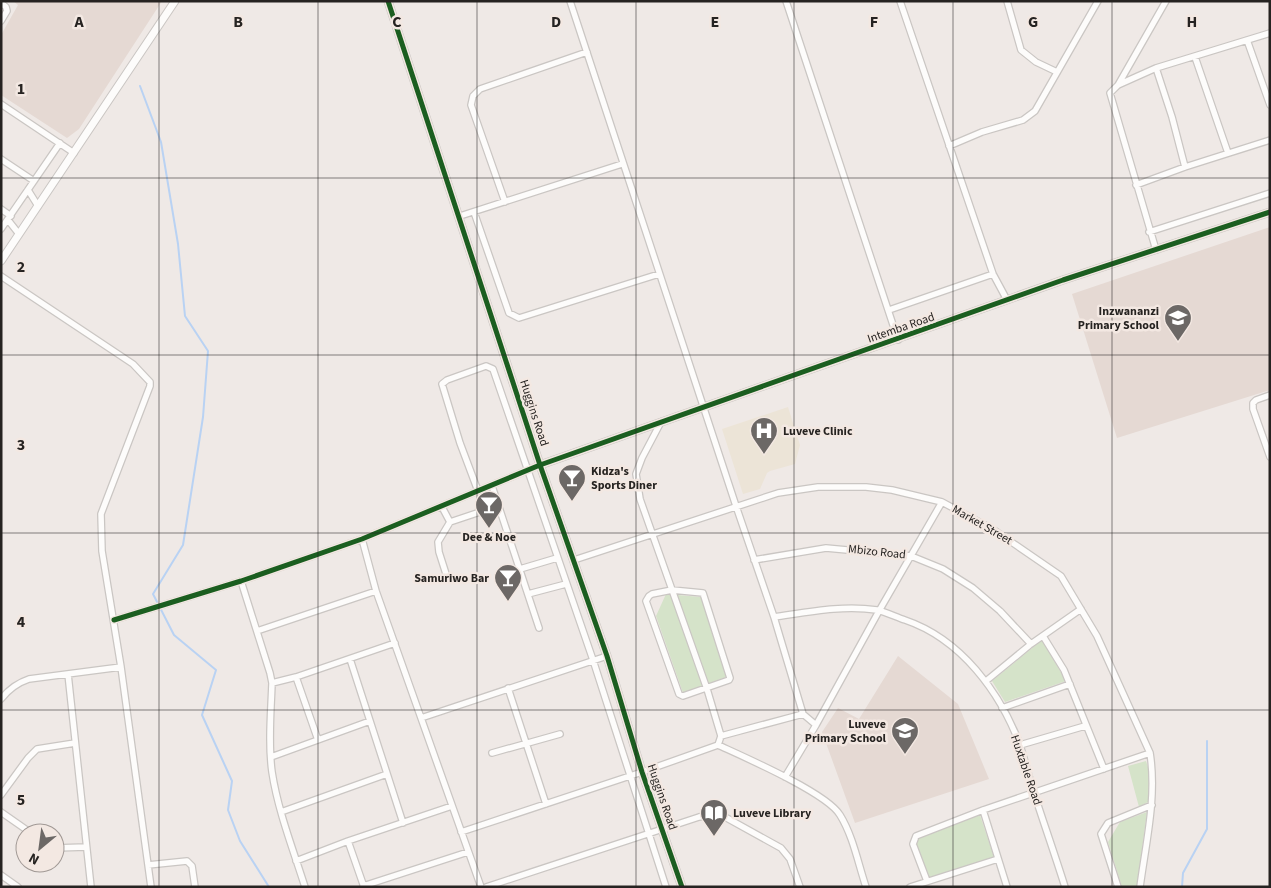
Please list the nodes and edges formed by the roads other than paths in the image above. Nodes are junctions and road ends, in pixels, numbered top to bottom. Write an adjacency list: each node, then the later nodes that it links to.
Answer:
1 (175, 1): 23 (street)
2 (388, 1): 37 (street, Huggins Road)
3 (570, 1): 13 (street)
4 (786, 1): 48 (street)
5 (900, 1): 22 (street)
6 (1007, 1): 16 (street)
7 (1098, 1): 16 (street)
8 (1166, 1): 17 (street)
9 (1, 3): 10 (street)
10 (1, 21)
11 (1270, 33): 12 (street)
12 (1248, 40): 14 (street); 19 (street)
13 (586, 52): 26 (street); 32 (street)
14 (1195, 57): 15 (street); 24 (street)
15 (1156, 68): 17 (street); 27 (street)
16 (1057, 72): 22 (street)
17 (1118, 85): 29 (street)
18 (1, 104): 21 (street)
19 (1270, 105)
20 (1270, 140): 24 (street)
21 (60, 144): 23 (street); 28 (street)
22 (949, 146): 45 (street)
23 (74, 153): 33 (street)
24 (1228, 153): 27 (street)
25 (1, 159): 28 (street)
26 (622, 164): 32 (street); 44 (street)
27 (1185, 167): 29 (street)
28 (34, 181): 30 (street)
29 (1136, 186): 40 (street)
30 (28, 190): 33 (street); 38 (street)
31 (1270, 193): 40 (street)
32 (505, 202): 35 (street)
33 (38, 206): 41 (street)
34 (1, 209): 38 (street)
35 (474, 212): 37 (street); 44 (street)
36 (1270, 212): 42 (street, Intemba Road)
37 (460, 216): 55 (street, Huggins Road)
38 (9, 218): 39 (street); 41 (street)
39 (1, 229)
40 (1149, 232): 42 (street)
41 (19, 234): 43 (street)
42 (1156, 250): 47 (street, Intemba Road)
43 (1, 261)
44 (659, 274): 51 (street)
45 (992, 274): 47 (street); 48 (street)
46 (1, 276): 80 (street)
47 (1007, 300): 49 (street, Intemba Road)
48 (889, 310): 49 (street)
49 (898, 340): 51 (street, Intemba Road)
50 (1270, 395): 53 (street)
51 (704, 406): 52 (street, Intemba Road); 61 (street)
52 (661, 422): 55 (street, Intemba Road); 64 (street)
53 (1269, 449): 54 (street)
54 (1270, 457)
55 (540, 465): 56 (street); 68 (street, Huggins Road)
56 (527, 470): 57 (street); 58 (street); 67 (street)
57 (492, 486): 58 (street); 60 (street)
58 (478, 491): 62 (street)
59 (942, 502): 61 (street, Market Street); 66 (street); 77 (street, Market Street)
60 (498, 506): 63 (street); 70 (street)
61 (736, 506): 64 (street, Market Street); 69 (street)
62 (442, 507): 63 (street); 65 (street)
63 (450, 522): 71 (street)
64 (652, 533): 68 (street, Market Street); 75 (street)
65 (362, 539): 72 (street); 74 (street)
66 (911, 556): 69 (street, Mbizo Road); 78 (street); 85 (street, Mbizo Road)
67 (557, 558): 70 (street); 73 (street)
68 (574, 560): 86 (street, Huggins Road)
69 (754, 560): 79 (street)
70 (520, 569): 76 (street)
71 (447, 577)
72 (241, 580): 80 (street); 82 (street)
73 (566, 584): 76 (street); 88 (street)
74 (376, 590): 82 (street); 84 (street)
75 (672, 590): 96 (street); 96 (street); 96 (street)
76 (528, 594): 81 (street)
77 (1081, 609): 83 (street); 112 (street, Market Street)
78 (879, 610): 79 (street, Huxtable Road); 92 (street, Huxtable Road); 102 (street)
79 (774, 617): 99 (street)
80 (114, 620): 89 (street)
81 (539, 628)
82 (257, 631): 93 (street)
83 (1043, 636): 85 (street); 94 (street)
84 (395, 643): 87 (street); 100 (street)
85 (1031, 644): 92 (street)
86 (607, 656): 88 (street); 115 (street, Huggins Road)
87 (350, 659): 91 (street); 101 (street)
88 (593, 660): 95 (street); 117 (street)
89 (121, 666): 90 (street); 138 (street)
90 (68, 674): 97 (street); 107 (street)
91 (296, 677): 93 (street); 106 (street)
92 (986, 681): 98 (street, Huxtable Road)
93 (272, 683): 113 (street)
94 (1070, 684): 98 (street); 103 (street)
95 (508, 688): 100 (street); 108 (street)
96 (707, 689): 105 (street)
97 (1, 699)
98 (1002, 708): 110 (street, Huxtable Road)
99 (803, 714): 102 (street); 105 (street)
100 (421, 718): 123 (street)
101 (370, 720): 106 (street); 116 (street)
102 (816, 725): 118 (street)
103 (1085, 726): 110 (street); 114 (street)
104 (560, 734): 108 (street)
105 (721, 736): 109 (street)
106 (318, 740): 113 (street)
107 (75, 743): 120 (street); 133 (street)
108 (526, 744): 111 (street); 121 (street)
109 (718, 745): 115 (street); 118 (street)
110 (1020, 745): 119 (street, Huxtable Road)
111 (492, 753)
112 (1150, 753): 114 (street); 122 (street, Market Street)
113 (271, 758): 126 (street)
114 (1104, 769): 119 (street)
115 (642, 772): 117 (street); 129 (street, Huggins Road)
116 (387, 774): 126 (street); 128 (street)
117 (629, 777): 121 (street); 131 (street)
118 (785, 778): 152 (street)
119 (1034, 793): 124 (street); 155 (street, Huxtable Road)
120 (1, 795)
121 (546, 804): 130 (street)
122 (1152, 805): 156 (street); 157 (street, Market Street)
123 (452, 806): 128 (street); 130 (street)
124 (983, 810): 136 (street); 140 (street)
125 (1, 812): 127 (street)
126 (281, 812): 137 (street)
127 (17, 823)
128 (403, 823): 132 (street)
129 (662, 828): 131 (street); 150 (street, Huggins Road); 151 (street)
130 (461, 832): 135 (street)
131 (649, 833): 148 (street); 149 (street)
132 (348, 841): 137 (street); 141 (street)
133 (86, 847): 134 (street); 143 (street)
134 (65, 848)
135 (468, 852): 141 (street); 147 (street)
136 (998, 859): 140 (street); 154 (street)
137 (296, 861): 146 (street)
138 (148, 865): 144 (street); 145 (street)
139 (1, 875): 142 (street)
140 (928, 881): 153 (street)
141 (363, 886)
142 (18, 887)
143 (92, 887)
144 (151, 887)
145 (195, 887)
146 (306, 887)
147 (481, 887)
148 (486, 887)
149 (666, 887)
150 (682, 887)
151 (800, 887)
152 (866, 887)
153 (910, 887)
154 (1006, 887)
155 (1065, 887)
156 (1118, 887)
157 (1140, 887)

